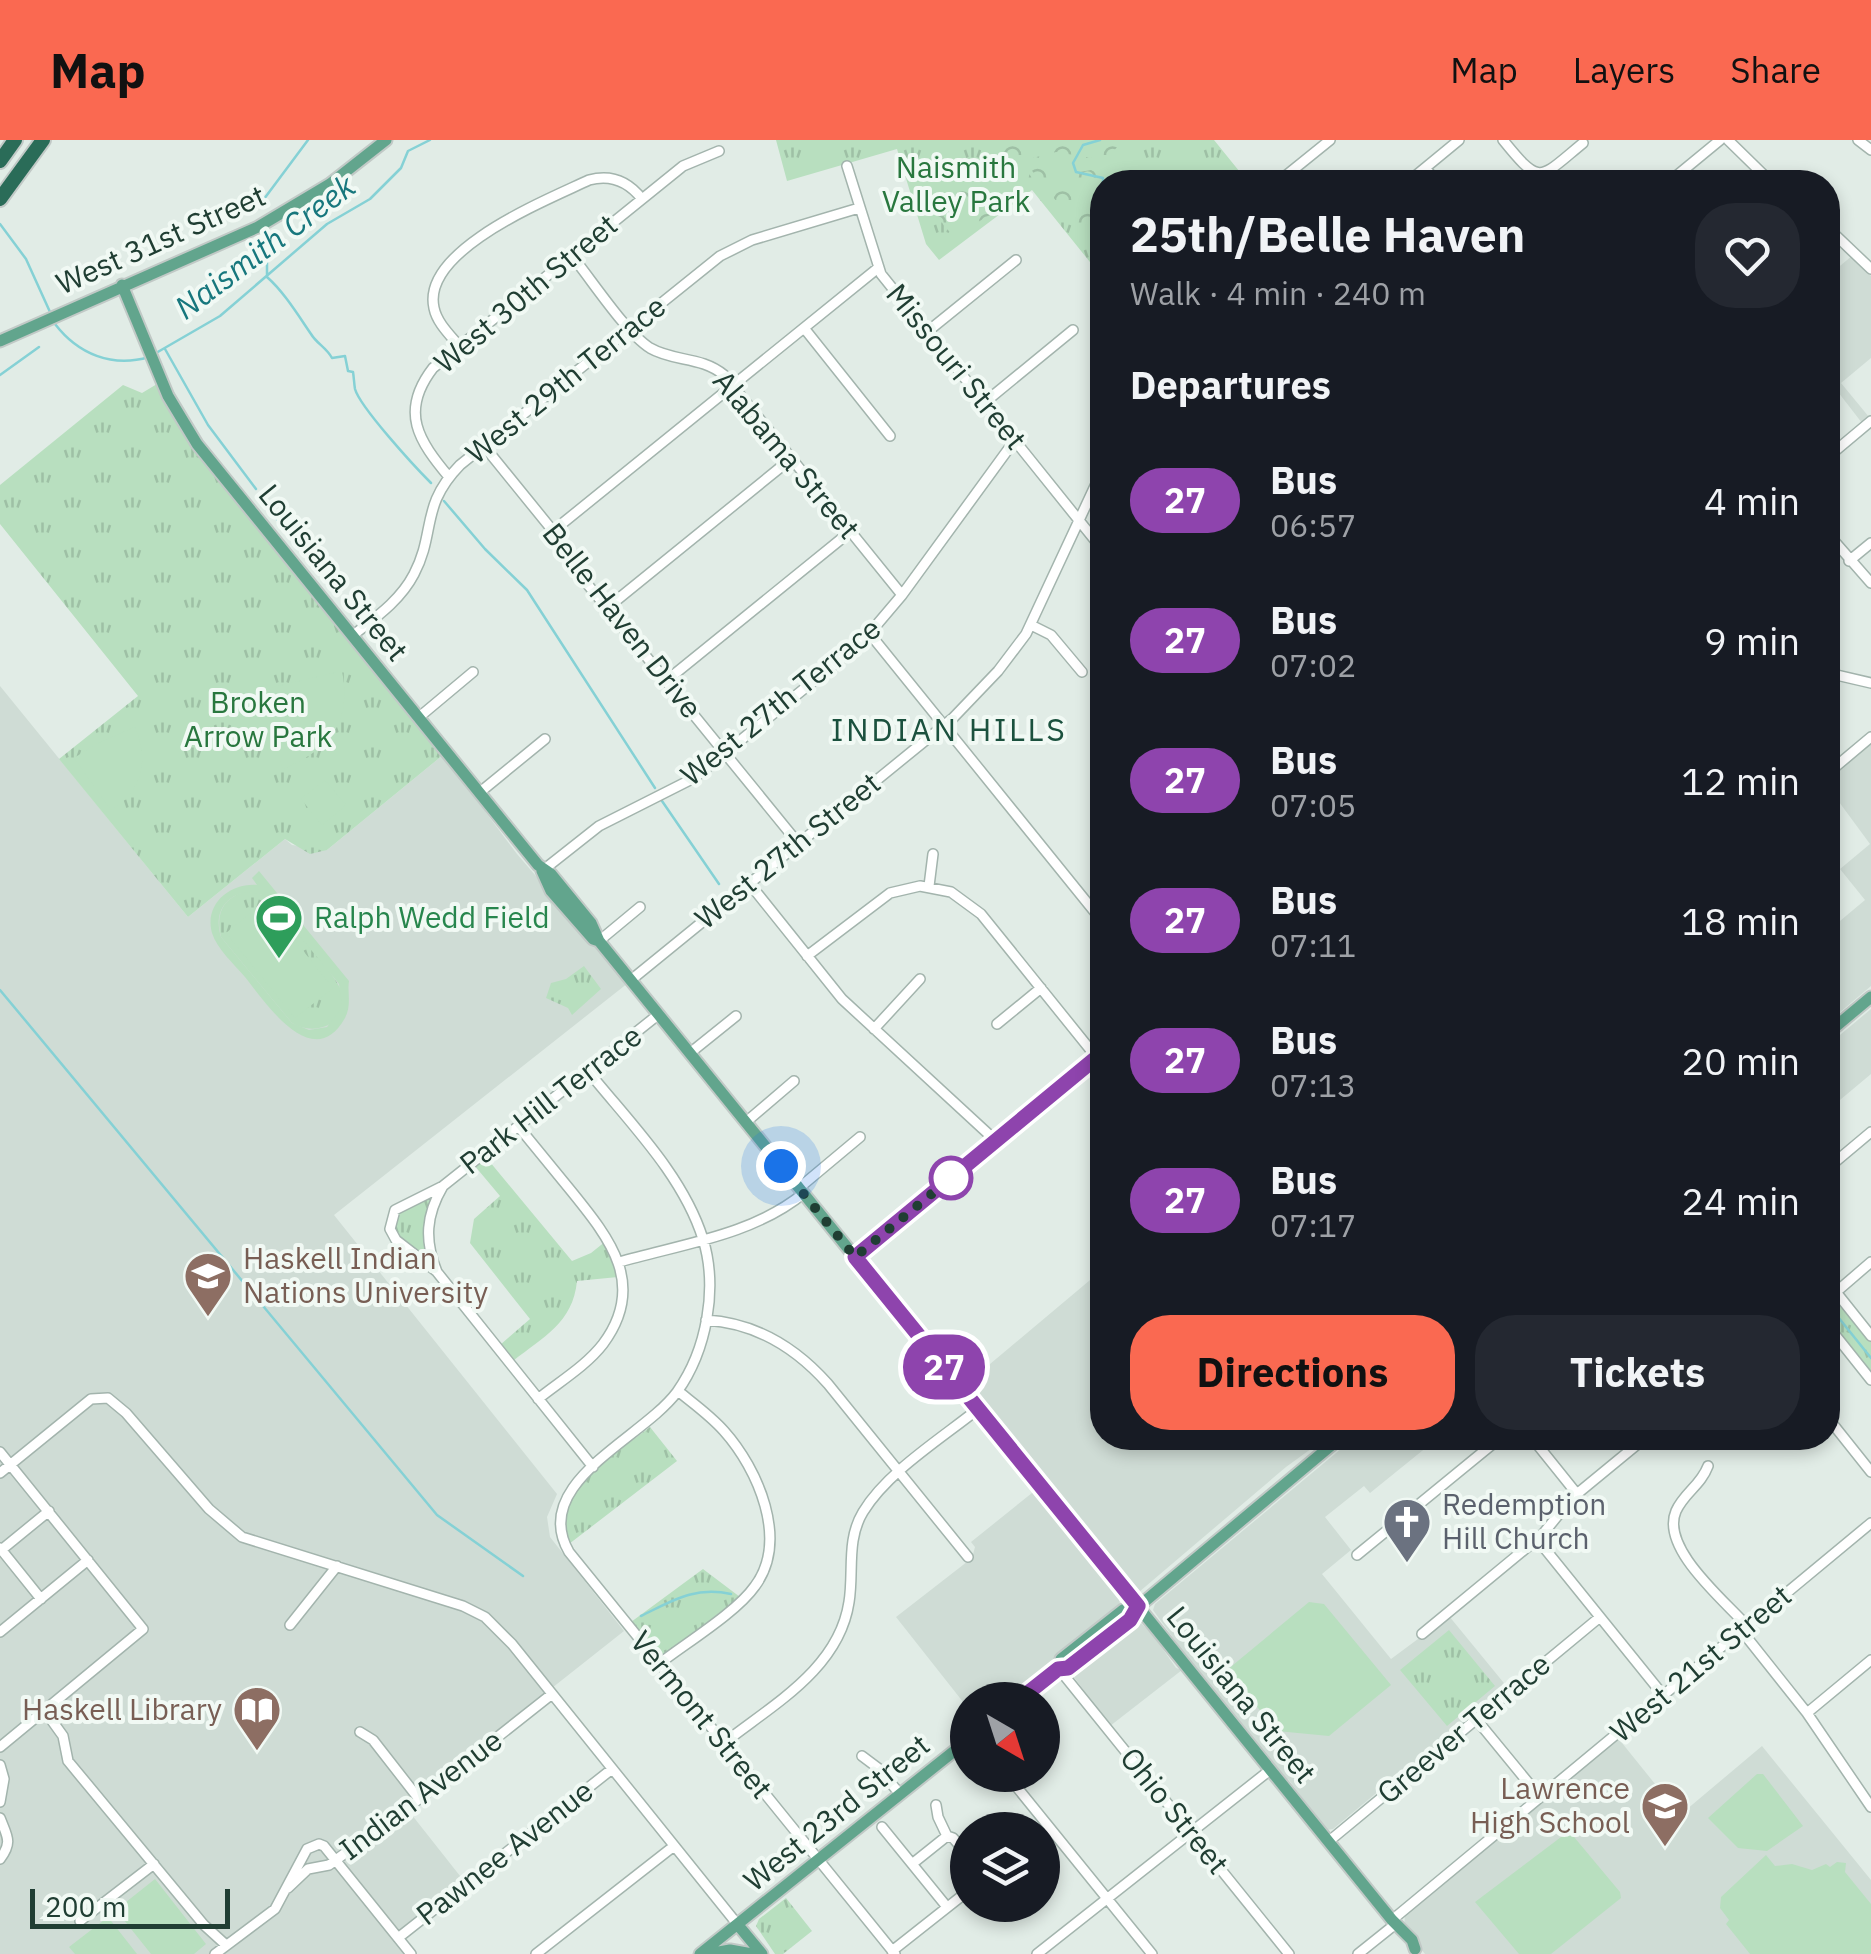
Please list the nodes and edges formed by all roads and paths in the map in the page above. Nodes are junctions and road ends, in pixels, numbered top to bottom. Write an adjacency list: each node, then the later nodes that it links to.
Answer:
1 (15, 140): 13 (highway)
2 (43, 140): 23 (highway)
3 (386, 140): 30 (main road, West 31st Street)
4 (1330, 140): 16 (street)
5 (1459, 140): 15 (street)
6 (1503, 140): 18 (street)
7 (1720, 140): 20 (street)
8 (1728, 140): 21 (street)
9 (1858, 140): 11 (street)
10 (1583, 143): 19 (street)
11 (1871, 150)
12 (719, 151): 22 (street, West 30th Street)
13 (0, 161)
14 (846, 166): 24 (street, Missouri Street)
15 (1425, 168): 17 (street)
16 (1293, 170)
17 (1423, 170)
18 (1528, 170)
19 (1550, 170)
20 (1684, 170)
21 (1759, 170)
22 (642, 198): 26 (street, West 30th Street); 36 (street)
23 (0, 199)
24 (859, 208): 28 (street, Missouri Street); 31 (street, West 29th Terrace)
25 (1840, 240): 29 (street)
26 (572, 256): 31 (street, Alabama Street); 36 (street, West 30th Street)
27 (1016, 260): 34 (street)
28 (878, 268): 32 (street); 34 (street, Missouri Street)
29 (1871, 270)
30 (122, 285): 35 (main road, West 31st Street); 59 (main road, Louisiana Street)
31 (630, 328): 37 (street, Alabama Street); 42 (street, West 29th Terrace)
32 (804, 328): 37 (street); 40 (street)
33 (1073, 330): 38 (street)
34 (927, 332): 38 (street, Missouri Street)
35 (0, 341)
36 (460, 347): 45 (street, West 30th Street)
37 (733, 386): 44 (street, Alabama Street); 48 (street)
38 (984, 402): 41 (street, Missouri Street)
39 (1871, 421): 43 (street)
40 (890, 436)
41 (1014, 440): 47 (street, Missouri Street); 55 (street, West 27th Terrace)
42 (484, 446): 45 (street, West 29th Terrace); 48 (street, Belle Haven Drive)
43 (1840, 447)
44 (792, 458): 49 (street, Alabama Street); 56 (street)
45 (449, 478): 59 (street, West 29th Terrace)
46 (1090, 497): 47 (street, West 27th Street)
47 (1079, 521): 50 (street, Missouri Street); 57 (street, West 27th Street)
48 (553, 531): 56 (street, Belle Haven Drive)
49 (851, 532): 55 (street, Alabama Street); 63 (street)
50 (1090, 535)
51 (1871, 543): 53 (street)
52 (1840, 549): 53 (street)
53 (1849, 561): 54 (street)
54 (1871, 583)
55 (902, 595): 58 (street, West 27th Terrace)
56 (607, 608): 63 (street, Belle Haven Drive)
57 (1031, 624): 61 (street); 66 (street, West 27th Street)
58 (870, 634): 66 (street); 69 (street, West 27th Terrace)
59 (352, 636): 65 (main road, Louisiana Street)
60 (473, 672): 65 (street)
61 (1082, 672)
62 (1840, 675): 64 (street)
63 (666, 681): 69 (street, Belle Haven Drive)
64 (1871, 682)
65 (418, 718): 71 (main road, Louisiana Street)
66 (944, 725): 72 (street, West 27th Street); 77 (street)
67 (1871, 736): 70 (street)
68 (546, 739): 71 (street)
69 (726, 754): 72 (street, Belle Haven Drive); 74 (street, West 27th Terrace)
70 (1840, 763)
71 (480, 793): 74 (main road, Louisiana Street)
72 (798, 843): 75 (street, West 27th Street)
73 (933, 854): 76 (street)
74 (542, 871): 79 (main road, Louisiana Street)
75 (749, 883): 80 (street); 82 (street, West 27th Street)
76 (929, 886): 80 (street); 83 (street)
77 (1090, 906)
78 (640, 907): 79 (street)
79 (599, 940): 82 (main road, Louisiana Street)
80 (808, 956): 89 (street)
81 (920, 979): 89 (street)
82 (631, 980): 85 (main road, Louisiana Street)
83 (1040, 988): 88 (street); 90 (street)
84 (1871, 998): 87 (main road)
85 (659, 1014): 91 (main road, Louisiana Street); 93 (street, Park Hill Terrace)
86 (736, 1016): 91 (street)
87 (1840, 1023)
88 (997, 1024)
89 (874, 1029): 99 (street)
90 (1090, 1045)
91 (690, 1053): 95 (main road, Louisiana Street)
92 (1090, 1064): 99 (street)
93 (588, 1071): 96 (street, Park Hill Terrace); 103 (street)
94 (794, 1081): 95 (street)
95 (746, 1122): 102 (main road, Louisiana Street)
96 (518, 1126): 101 (street, Park Hill Terrace); 105 (street)
97 (1871, 1132): 100 (street)
98 (860, 1137): 102 (street)
99 (996, 1141): 104 (street)
100 (1840, 1158)
101 (443, 1186): 107 (street, Park Hill Terrace); 107 (street, Park Hill Terrace)
102 (801, 1190): 103 (street); 104 (main road, Louisiana Street)
103 (702, 1238): 105 (street); 110 (street)
104 (855, 1257): 116 (main road, Louisiana Street)
105 (619, 1262): 115 (street)
106 (1871, 1262): 108 (street)
107 (436, 1272): 115 (street)
108 (1840, 1289)
109 (1840, 1304): 111 (street)
110 (706, 1320): 114 (street); 126 (street)
111 (1871, 1336)
112 (1840, 1341): 113 (street)
113 (1871, 1380)
114 (678, 1391): 125 (street); 146 (street)
115 (538, 1399): 125 (street)
116 (978, 1409): 126 (street); 139 (main road, Louisiana Street)
117 (1840, 1433): 127 (street)
118 (1326, 1450): 139 (main road)
119 (1485, 1450): 134 (street)
120 (1542, 1450): 129 (street)
121 (1630, 1450): 129 (street)
122 (0, 1452): 123 (street)
123 (10, 1465): 128 (street); 130 (street); 137 (street)
124 (1708, 1466): 142 (street)
125 (593, 1468): 146 (street, Vermont Street)
126 (900, 1472): 135 (street); 155 (street)
127 (1871, 1472)
128 (0, 1473)
129 (1577, 1494): 132 (street)
130 (49, 1511): 133 (street); 136 (street)
131 (1871, 1523): 142 (street, West 21st Street)
132 (1537, 1539): 140 (street); 144 (street)
133 (1, 1550): 138 (street)
134 (1357, 1555)
135 (968, 1558)
136 (88, 1560): 138 (street); 151 (street)
137 (337, 1566): 141 (street); 149 (street)
138 (41, 1599): 143 (street)
139 (1138, 1606): 147 (main road); 161 (main road, Louisiana Street)
140 (1600, 1617): 150 (street); 153 (street, Greever Terrace)
141 (290, 1625)
142 (1744, 1628): 150 (street, West 21st Street); 152 (street)
143 (0, 1632)
144 (1422, 1634)
145 (1871, 1660): 152 (street)
146 (660, 1664): 155 (street, Vermont Street)
147 (1058, 1669): 148 (main road); 172 (street, Ohio Street)
148 (1042, 1682)
149 (552, 1694): 160 (street); 166 (street, Indian Avenue)
150 (1664, 1695): 165 (street, West 21st Street)
151 (45, 1711): 156 (street); 181 (street)
152 (1807, 1713): 163 (street)
153 (1476, 1719): 165 (street); 175 (street, Greever Terrace)
154 (360, 1732): 166 (street)
155 (724, 1743): 180 (street, Vermont Street)
156 (0, 1747)
157 (950, 1754): 164 (main road, West 23rd Street)
158 (862, 1756): 164 (street)
159 (0, 1765): 167 (street)
160 (612, 1769): 177 (street); 190 (street, Pawnee Avenue)
161 (1270, 1770): 172 (street); 175 (main road, Louisiana Street)
162 (1871, 1785): 163 (street)
163 (1862, 1793): 169 (street)
164 (900, 1794): 180 (main road, West 23rd Street)
165 (1540, 1797): 188 (street, West 21st Street)
166 (419, 1799): 179 (street, Indian Avenue)
167 (0, 1802)
168 (936, 1804): 173 (street)
169 (1871, 1808)
170 (0, 1818): 178 (street)
171 (882, 1828): 182 (street)
172 (1191, 1833): 184 (street); 202 (street, Ohio Street)
173 (947, 1836): 174 (street); 182 (street)
174 (950, 1837)
175 (1328, 1842): 188 (main road, Louisiana Street)
176 (1060, 1845): 184 (street)
177 (674, 1846): 189 (street); 196 (street)
178 (0, 1859)
179 (335, 1860): 183 (street, Indian Avenue); 183 (street, Indian Avenue); 190 (street)
180 (819, 1861): 189 (main road, West 23rd Street); 193 (street, Vermont Street)
181 (154, 1864): 187 (street); 191 (street)
182 (912, 1864): 186 (street)
183 (288, 1888): 191 (street, Indian Avenue)
184 (1108, 1899): 200 (street); 201 (street)
185 (950, 1905): 186 (street)
186 (947, 1907): 193 (street)
187 (80, 1921)
188 (1392, 1923): 192 (main road, Louisiana Street); 203 (street, West 21st Street)
189 (738, 1925): 197 (main road, West 23rd Street); 199 (main road)
190 (398, 1938): 195 (street)
191 (226, 1945): 194 (street, Indian Avenue)
192 (1417, 1951)
193 (894, 1952)
194 (215, 1954)
195 (410, 1954)
196 (536, 1954)
197 (704, 1954): 198 (main road)
198 (752, 1954)
199 (762, 1954)
200 (1037, 1954)
201 (1152, 1954)
202 (1289, 1954)
203 (1358, 1954)

